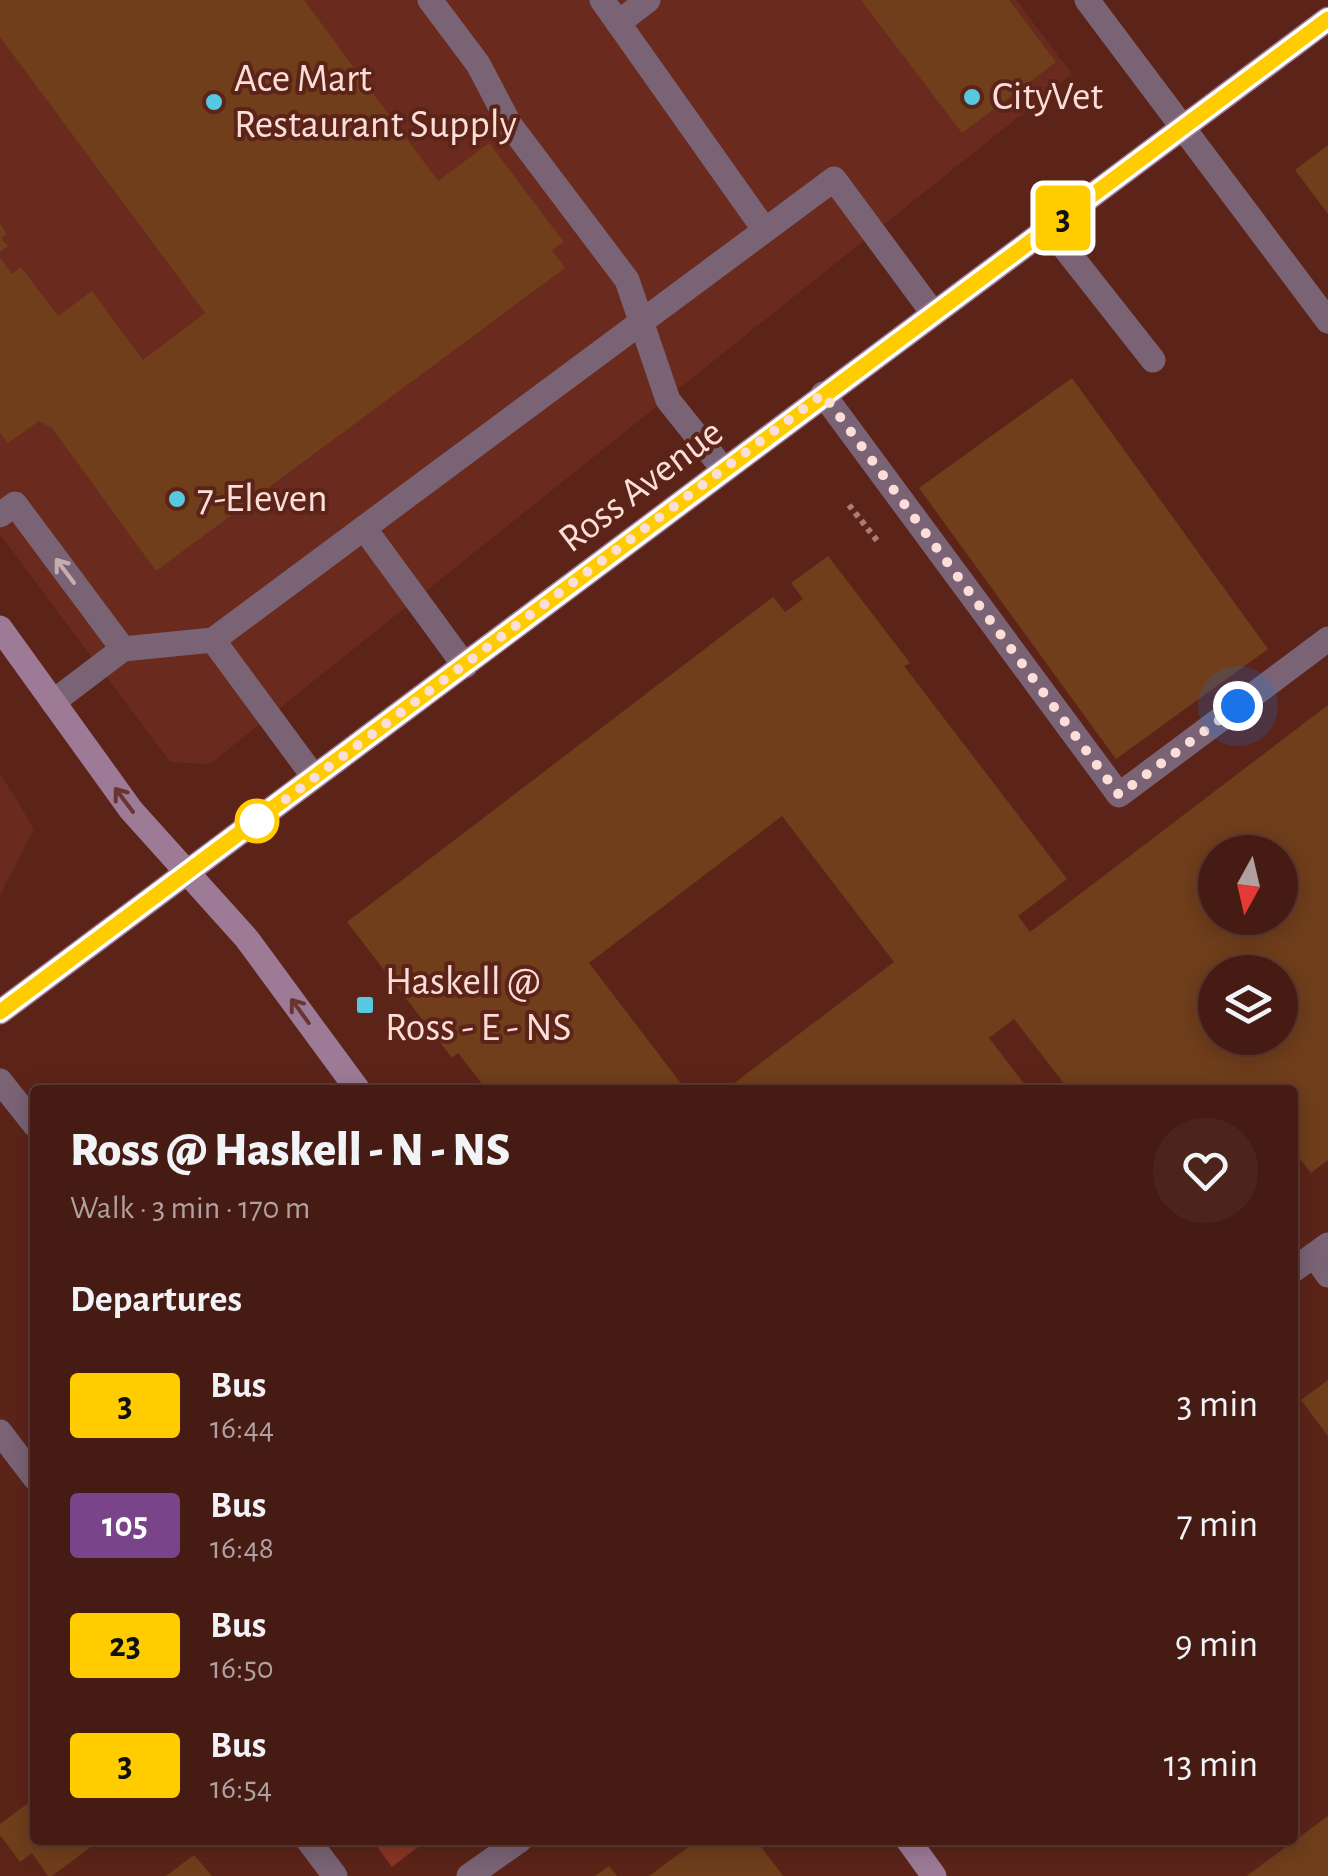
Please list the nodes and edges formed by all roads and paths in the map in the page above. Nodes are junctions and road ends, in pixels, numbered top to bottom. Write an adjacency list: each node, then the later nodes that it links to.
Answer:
1 (430, 0): 12 (street)
2 (602, 0): 6 (street)
3 (648, 0): 6 (street)
4 (1087, 0): 7 (street)
5 (1328, 19): 7 (main road, Ross Avenue)
6 (618, 23): 9 (street)
7 (1183, 129): 8 (main road, Ross Avenue); 11 (street)
8 (1049, 228): 10 (main road, Ross Avenue); 13 (street)
9 (764, 229): 10 (street); 12 (street)
10 (933, 313): 14 (main road, Ross Avenue)
11 (1328, 321)
12 (640, 324): 15 (street); 17 (street)
13 (1153, 360)
14 (823, 394): 15 (main road, Ross Avenue); 19 (street)
15 (724, 470): 22 (main road, Ross Avenue)
16 (0, 515): 21 (street, one-way to 16)
17 (364, 528): 20 (street); 22 (street)
18 (0, 628): 23 (main road)
19 (1328, 639)
20 (212, 640): 21 (street); 24 (street)
21 (123, 649): 23 (street)
22 (465, 666): 24 (main road, Ross Avenue)
23 (53, 702): 25 (main road, one-way to 23)
24 (314, 777): 25 (main road, Ross Avenue)
25 (189, 872): 26 (main road, Ross Avenue); 28 (main road, one-way to 25)
26 (0, 1012)
27 (0, 1081): 29 (street)
28 (354, 1085)
29 (30, 1120)
30 (0, 1432): 31 (street)
31 (30, 1471)
32 (312, 1845): 36 (street)
33 (513, 1845): 37 (street)
34 (910, 1845): 35 (main road)
35 (924, 1872)
36 (335, 1876)
37 (469, 1876)

